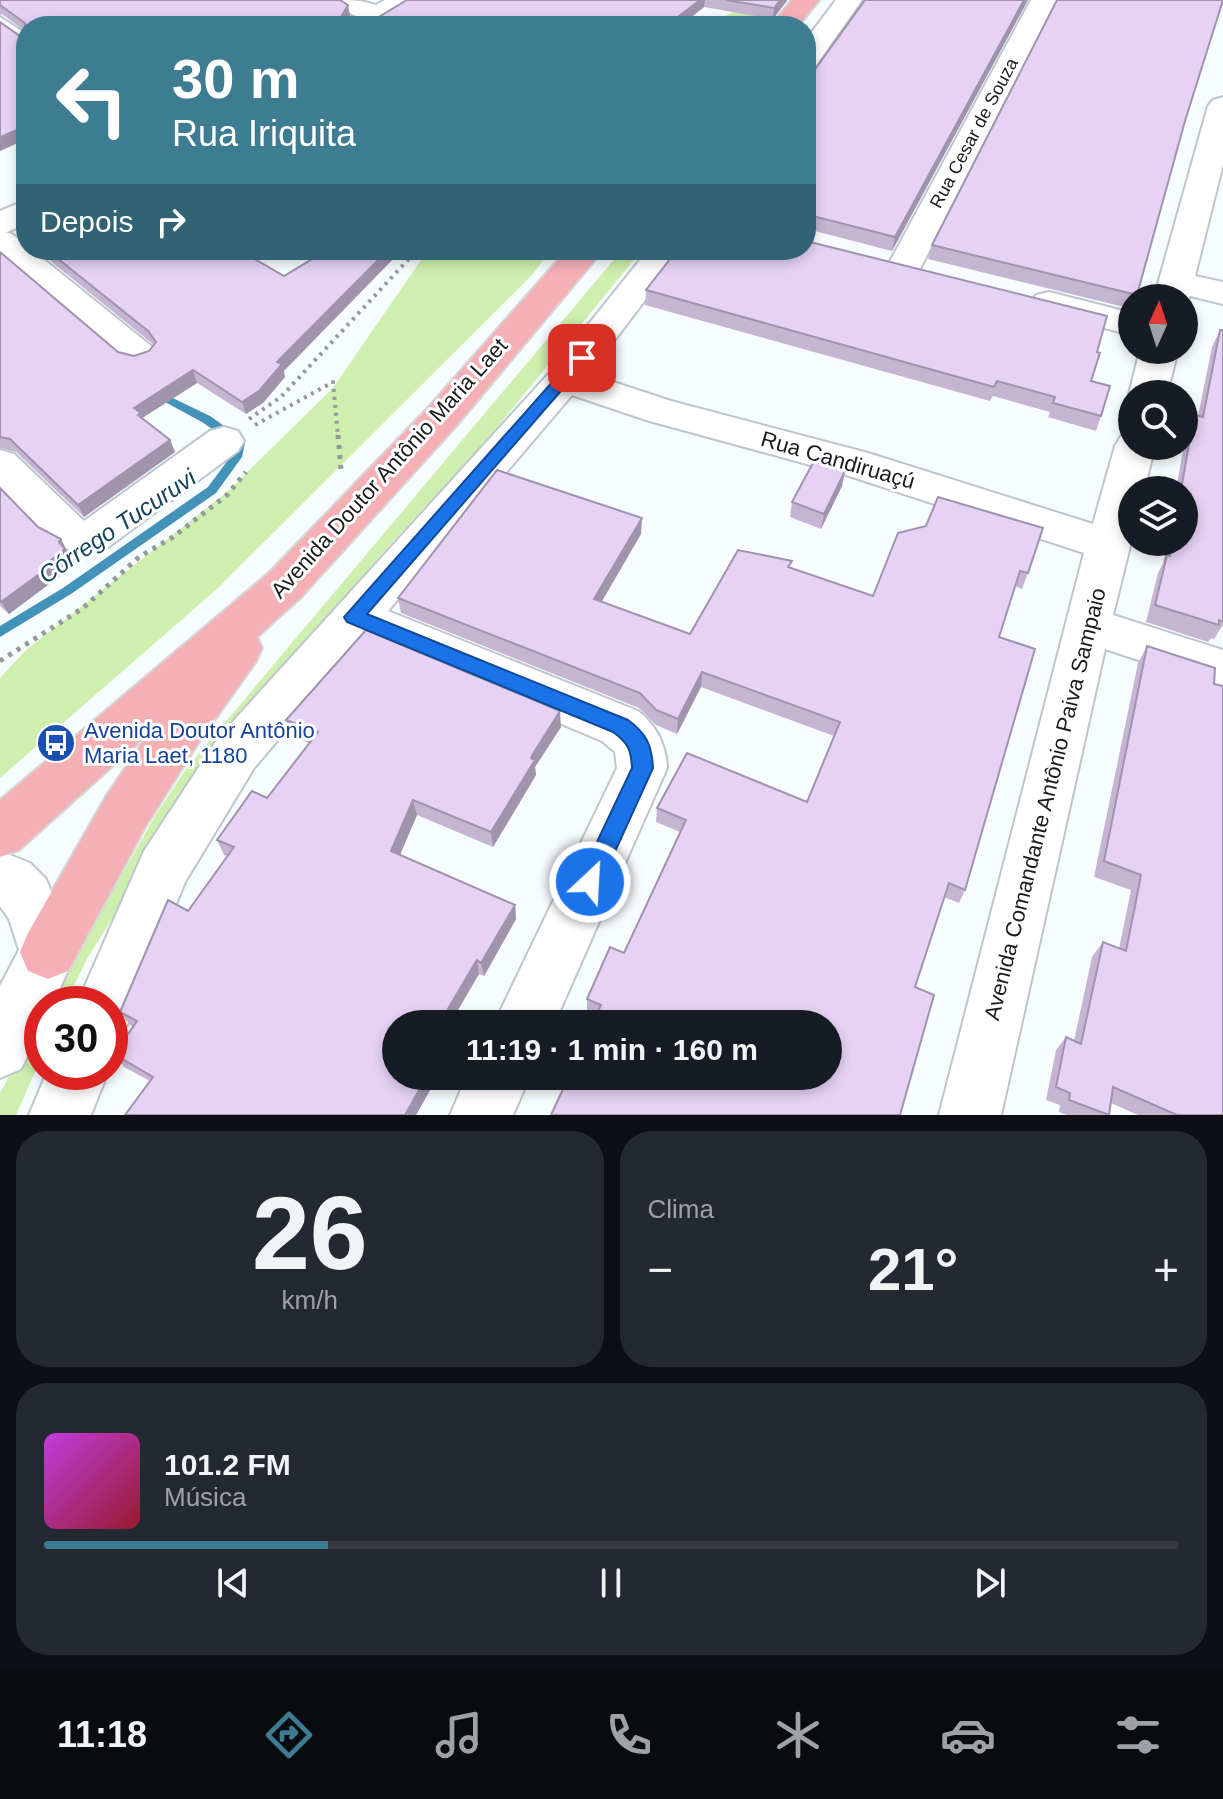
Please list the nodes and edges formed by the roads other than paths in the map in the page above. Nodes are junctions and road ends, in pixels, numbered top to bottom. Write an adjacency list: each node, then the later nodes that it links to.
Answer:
1 (347, 0): 6 (street)
2 (404, 0): 7 (street)
3 (806, 0): 8 (main road)
4 (849, 0): 11 (street)
5 (1044, 0): 18 (street, Rua Cesar de Souza)
6 (362, 16)
7 (376, 16)
8 (792, 16)
9 (0, 21): 10 (lane)
10 (16, 33)
11 (816, 45)
12 (1223, 110): 19 (street)
13 (0, 241): 14 (street)
14 (16, 254)
15 (23, 260): 24 (street)
16 (577, 260): 30 (main road, Avenida Doutor Antônio Maria Laet)
17 (658, 260): 25 (street)
18 (905, 267)
19 (1176, 284)
20 (1198, 291): 22 (street)
21 (1010, 293): 23 (street)
22 (1223, 293)
23 (1118, 320)
24 (138, 354)
25 (565, 379): 29 (street, Rua Candiruaçú); 31 (street)
26 (236, 436): 28 (street)
27 (1131, 460): 29 (street, Avenida Comandante Antônio Paiva Sampaio)
28 (0, 464)
29 (1109, 545): 32 (street, Avenida Comandante Antônio Paiva Sampaio)
30 (285, 585): 34 (main road, Avenida Doutor Antônio Maria Laet); 36 (main road)
31 (354, 617): 37 (street); 38 (street)
32 (1087, 625): 33 (street); 44 (street, Avenida Comandante Antônio Paiva Sampaio)
33 (1223, 669)
34 (0, 833)
35 (0, 876): 36 (street)
36 (48, 952): 39 (street)
37 (114, 986)
38 (530, 1010)
39 (0, 1048)
40 (70, 1090): 42 (street)
41 (493, 1090): 43 (street)
42 (60, 1115)
43 (481, 1115)
44 (970, 1115)

